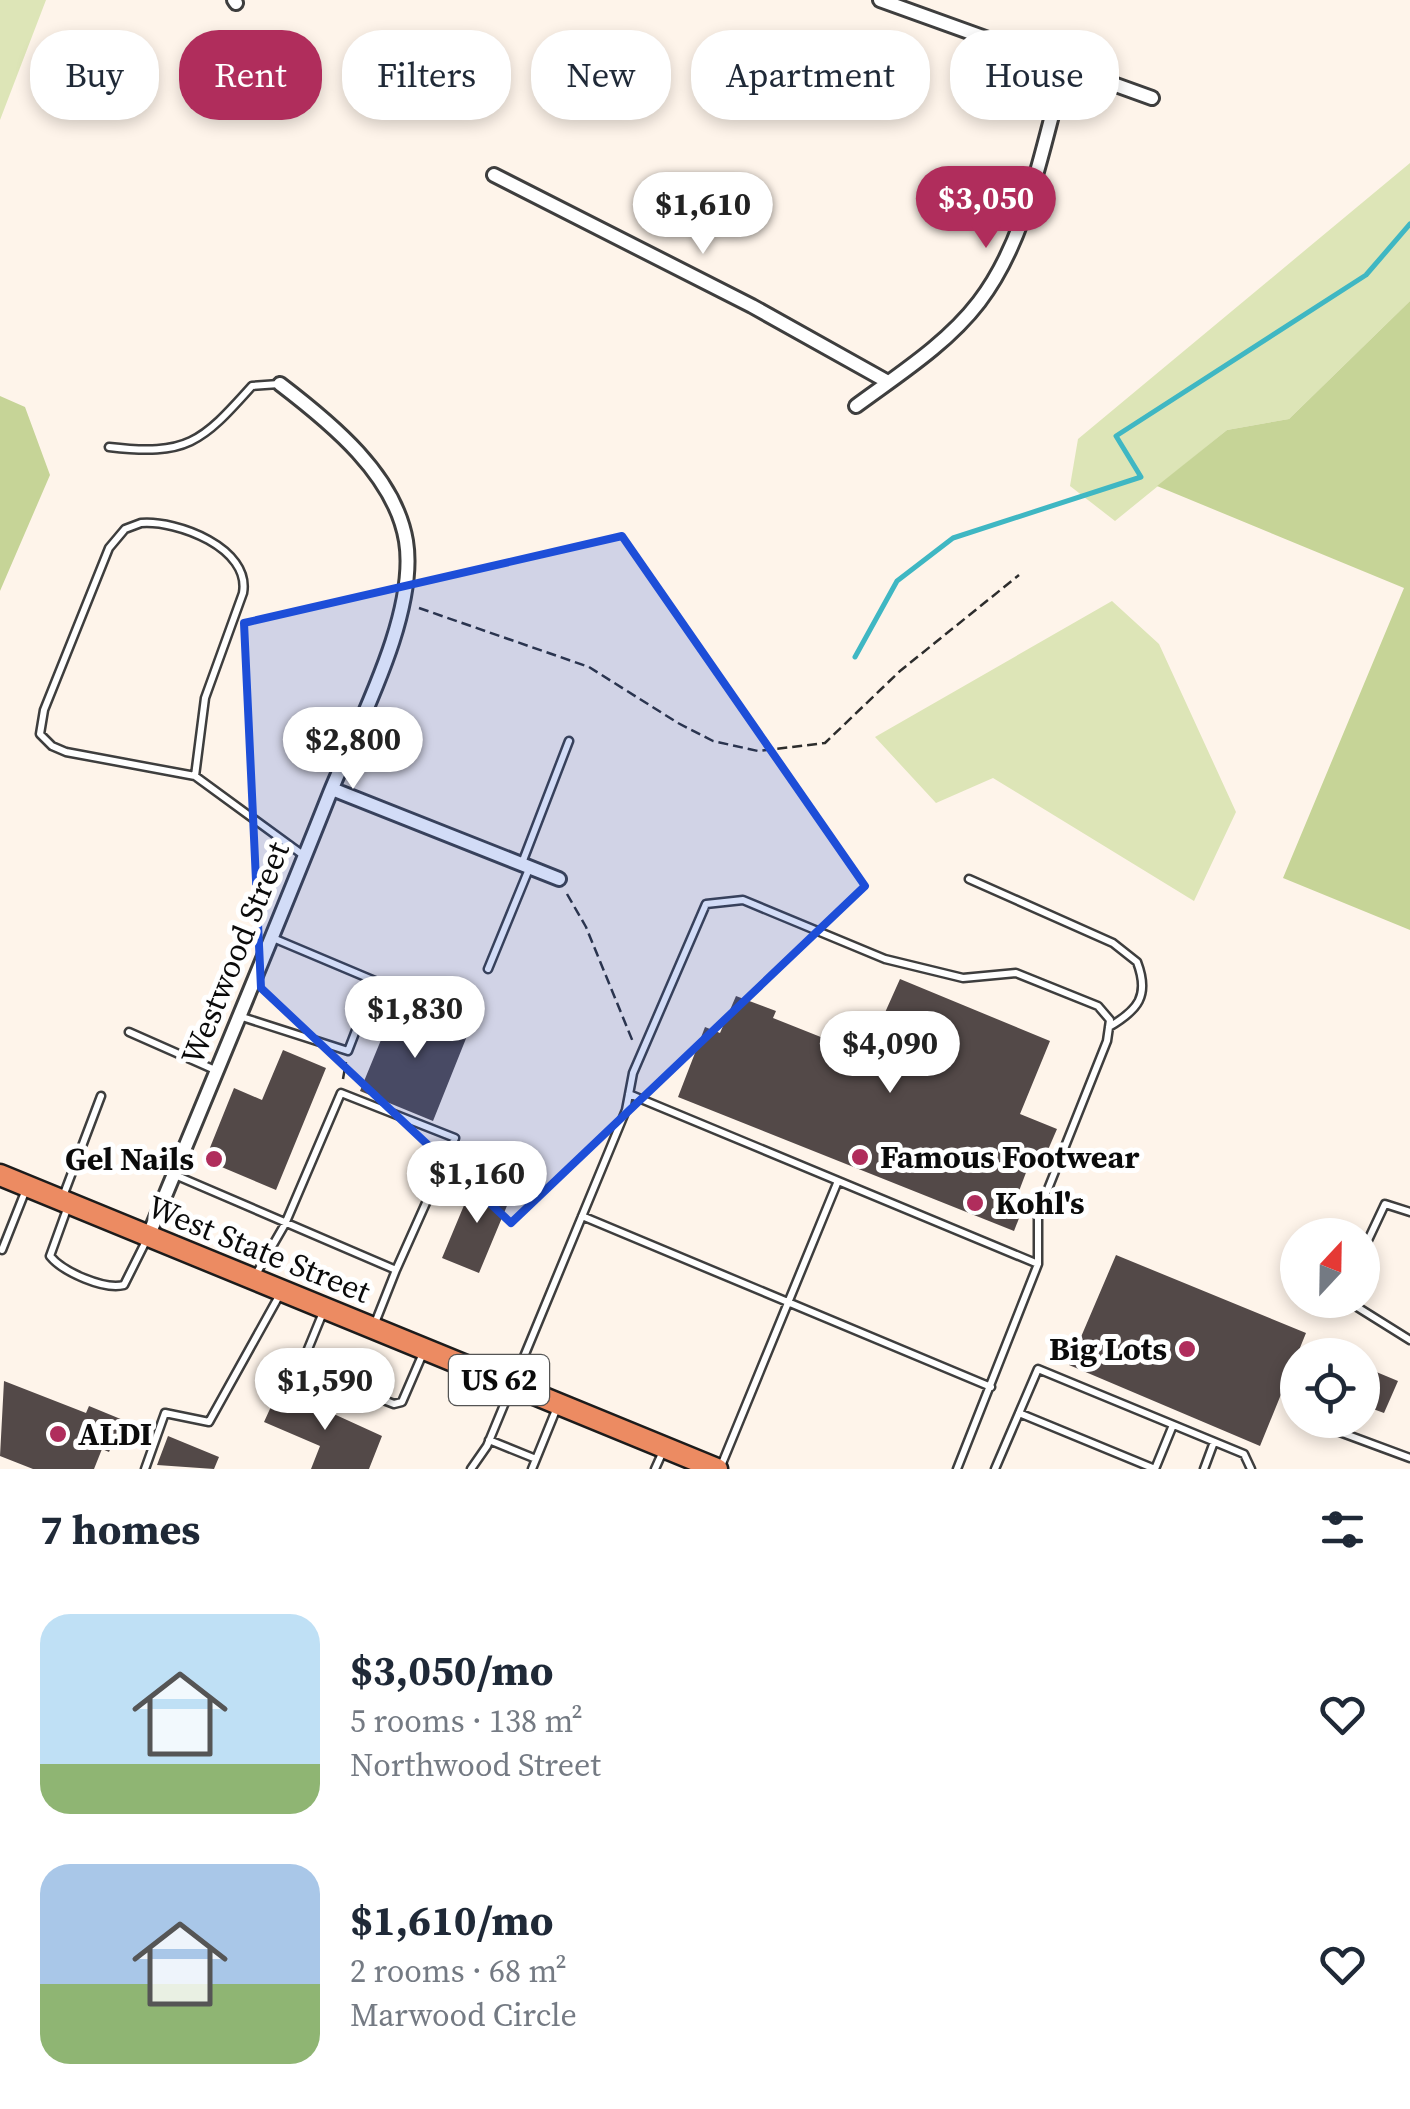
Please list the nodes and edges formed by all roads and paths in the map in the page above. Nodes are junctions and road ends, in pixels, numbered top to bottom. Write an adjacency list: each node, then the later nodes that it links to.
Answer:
1 (880, 0): 2 (street)
2 (965, 30)
3 (1119, 86): 4 (street)
4 (1152, 98)
5 (1051, 120): 7 (street)
6 (494, 175): 7 (street)
7 (888, 382): 9 (street)
8 (280, 384): 10 (lane); 12 (street, Westwood Street)
9 (856, 406)
10 (109, 447)
11 (1018, 576): 12 (path)
12 (404, 603): 15 (street, Westwood Street)
13 (569, 741): 17 (lane)
14 (195, 776): 14 (lane); 16 (lane)
15 (332, 789): 16 (street, Westwood Street); 17 (street)
16 (305, 856): 20 (street, Westwood Street)
17 (525, 866): 19 (street); 21 (lane)
18 (969, 878): 23 (lane)
19 (559, 879): 26 (path)
20 (272, 937): 22 (street, Westwood Street); 25 (lane)
21 (488, 969)
22 (239, 1016): 25 (lane); 27 (street, Westwood Street)
23 (1109, 1027): 26 (lane); 42 (lane)
24 (129, 1032): 27 (lane)
25 (348, 1051): 28 (path)
26 (640, 1058): 29 (lane)
27 (216, 1071): 31 (street, Westwood Street)
28 (341, 1093): 39 (lane); 43 (lane)
29 (629, 1094): 33 (lane); 37 (lane)
30 (101, 1096): 35 (lane)
31 (174, 1174): 39 (lane); 40 (street, Westwood Street)
32 (0, 1175): 34 (highway, West State Street / US 62)
33 (838, 1180): 42 (lane); 46 (lane)
34 (27, 1186): 35 (highway, West State Street / US 62); 41 (lane)
35 (65, 1202): 40 (highway, West State Street / US 62); 40 (lane)
36 (1410, 1212): 38 (lane)
37 (582, 1216): 46 (lane); 53 (lane)
38 (1378, 1218)
39 (285, 1224): 43 (lane); 44 (lane)
40 (148, 1237): 44 (highway, West State Street / US 62)
41 (2, 1250)
42 (1038, 1264): 55 (lane)
43 (396, 1270): 49 (lane)
44 (252, 1280): 45 (highway, West State Street / US 62)
45 (281, 1292): 47 (highway, West State Street / US 62); 65 (lane)
46 (788, 1302): 55 (lane); 69 (lane)
47 (324, 1309): 49 (highway, West State Street / US 62); 52 (lane)
48 (1375, 1318): 50 (lane)
49 (372, 1328): 51 (highway, West State Street / US 62)
50 (1410, 1340)
51 (425, 1350): 53 (highway, West State Street / US 62); 54 (lane)
52 (299, 1371)
53 (511, 1385): 56 (highway, West State Street / US 62); 60 (lane)
54 (348, 1386)
55 (990, 1387): 70 (lane)
56 (558, 1404): 62 (highway, West State Street / US 62); 64 (lane)
57 (1019, 1412): 58 (lane); 71 (lane); 72 (lane)
58 (1173, 1425): 61 (lane); 72 (lane)
59 (1356, 1438): 63 (lane)
60 (489, 1440): 64 (lane); 66 (lane)
61 (1214, 1442): 73 (lane); 74 (lane)
62 (664, 1448): 68 (lane); 69 (highway, West State Street / US 62)
63 (1410, 1458)
64 (536, 1459): 67 (lane)
65 (144, 1469)
66 (471, 1469)
67 (532, 1469)
68 (655, 1469)
69 (718, 1469)
70 (957, 1469)
71 (995, 1469)
72 (1155, 1469)
73 (1204, 1469)
74 (1251, 1469)

